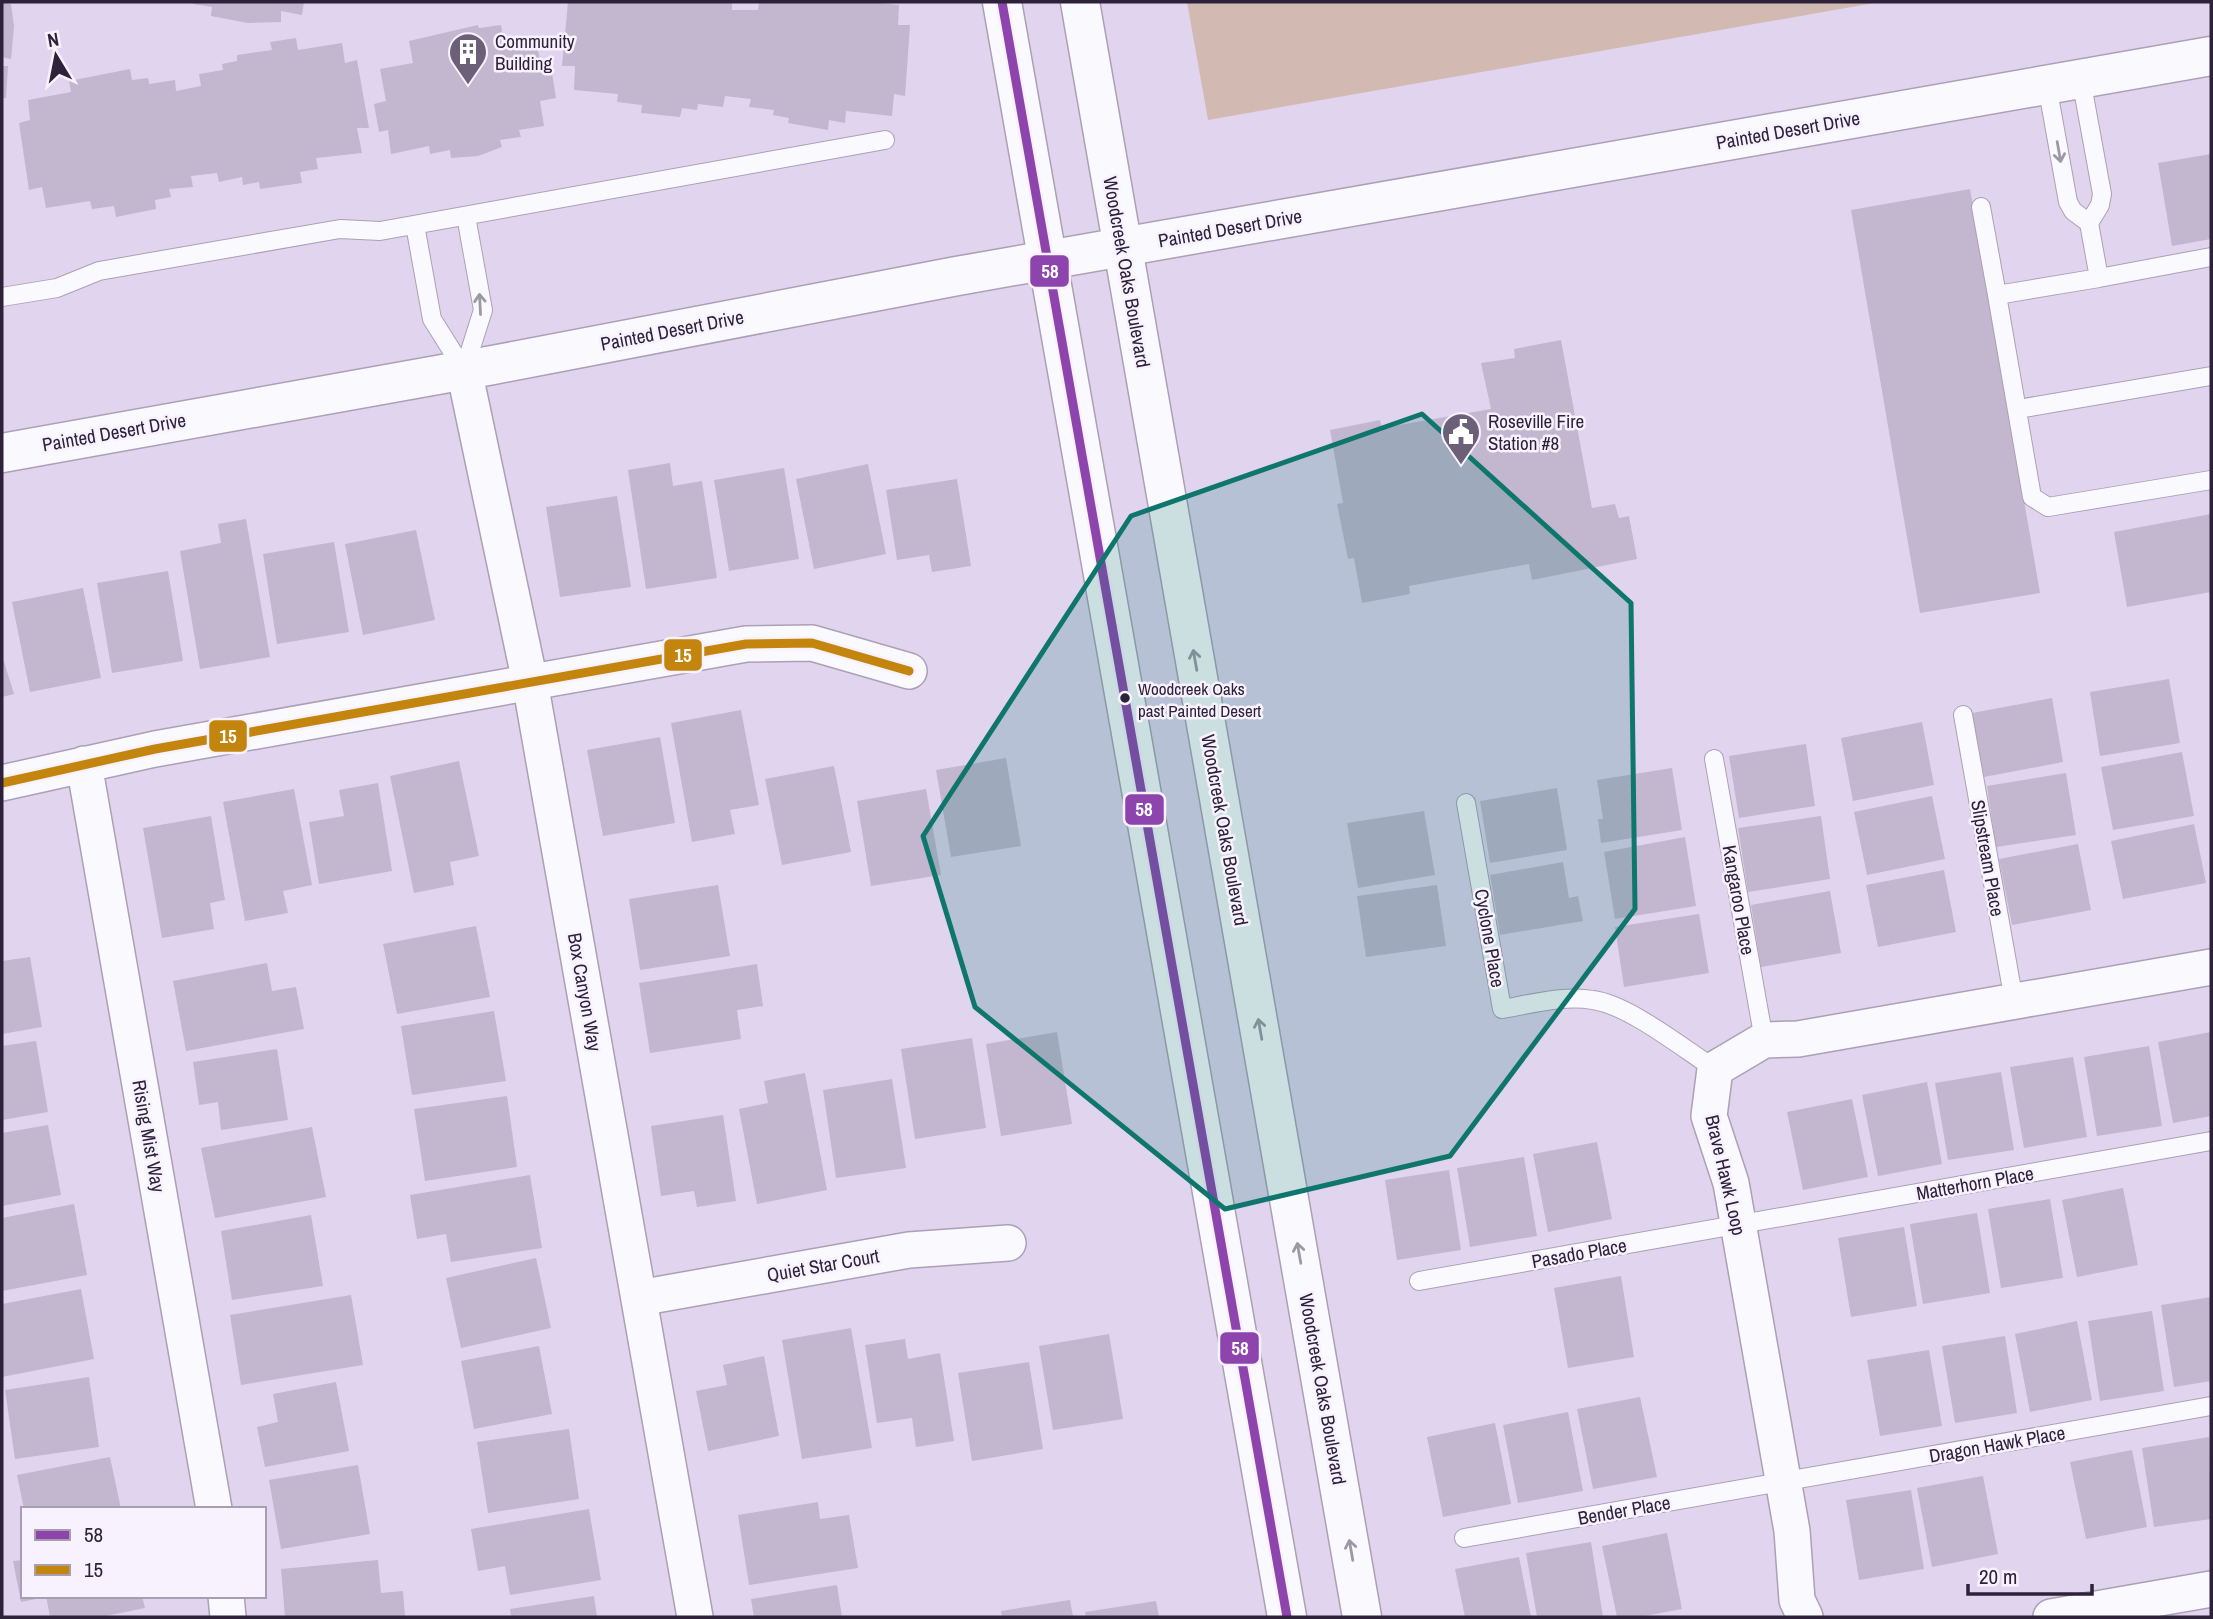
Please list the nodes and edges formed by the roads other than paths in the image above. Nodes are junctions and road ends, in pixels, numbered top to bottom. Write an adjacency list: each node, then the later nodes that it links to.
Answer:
1 (1002, 2): 12 (main road)
2 (1080, 2): 10 (main road, Woodcreek Oaks Boulevard)
3 (2211, 56): 4 (main road, Painted Desert Drive)
4 (2064, 82): 8 (lane, one-way to 8); 8 (lane); 10 (main road, Painted Desert Drive)
5 (885, 140): 7 (lane)
6 (1981, 207): 14 (lane)
7 (466, 216): 9 (lane); 16 (lane, one-way to 7)
8 (2089, 223): 13 (lane)
9 (415, 225): 15 (lane); 16 (lane)
10 (1123, 247): 12 (main road, Painted Desert Drive); 46 (main road, Woodcreek Oaks Boulevard, one-way to 10)
11 (2211, 257): 13 (lane)
12 (1048, 260): 16 (main road, Painted Desert Drive); 45 (main road)
13 (2099, 278): 14 (lane)
14 (1997, 295): 18 (lane)
15 (2, 298)
16 (464, 370): 19 (main road, Painted Desert Drive); 22 (street, Box Canyon Way)
17 (2211, 376): 18 (lane)
18 (2018, 410): 20 (lane)
19 (2, 453)
20 (2211, 480)
21 (909, 671): 22 (street)
22 (530, 681): 25 (street); 36 (street, Box Canyon Way)
23 (1963, 715): 29 (lane, Slipstream Place)
24 (1714, 759): 30 (lane, Kangaroo Place)
25 (84, 764): 26 (street); 39 (street, Rising Mist Way)
26 (2, 783)
27 (1466, 803): 31 (lane, Cyclone Place)
28 (2211, 967): 29 (street)
29 (2014, 1001): 30 (street)
30 (1763, 1040): 31 (street)
31 (1715, 1069): 33 (street, Brave Hawk Loop)
32 (2211, 1141): 33 (lane, Matterhorn Place)
33 (1738, 1224): 35 (lane, Pasado Place); 38 (street, Brave Hawk Loop)
34 (1008, 1243): 36 (street, Quiet Star Court)
35 (1419, 1281)
36 (639, 1298): 44 (street, Box Canyon Way)
37 (2211, 1406): 38 (lane, Dragon Hawk Place)
38 (1784, 1482): 40 (lane, Bender Place); 47 (street, Brave Hawk Loop)
39 (214, 1507)
40 (1464, 1538)
41 (2211, 1589): 48 (street)
42 (226, 1598): 43 (street)
43 (228, 1617)
44 (695, 1617)
45 (1287, 1617)
46 (1362, 1617)
47 (1805, 1617)
48 (2051, 1617)

